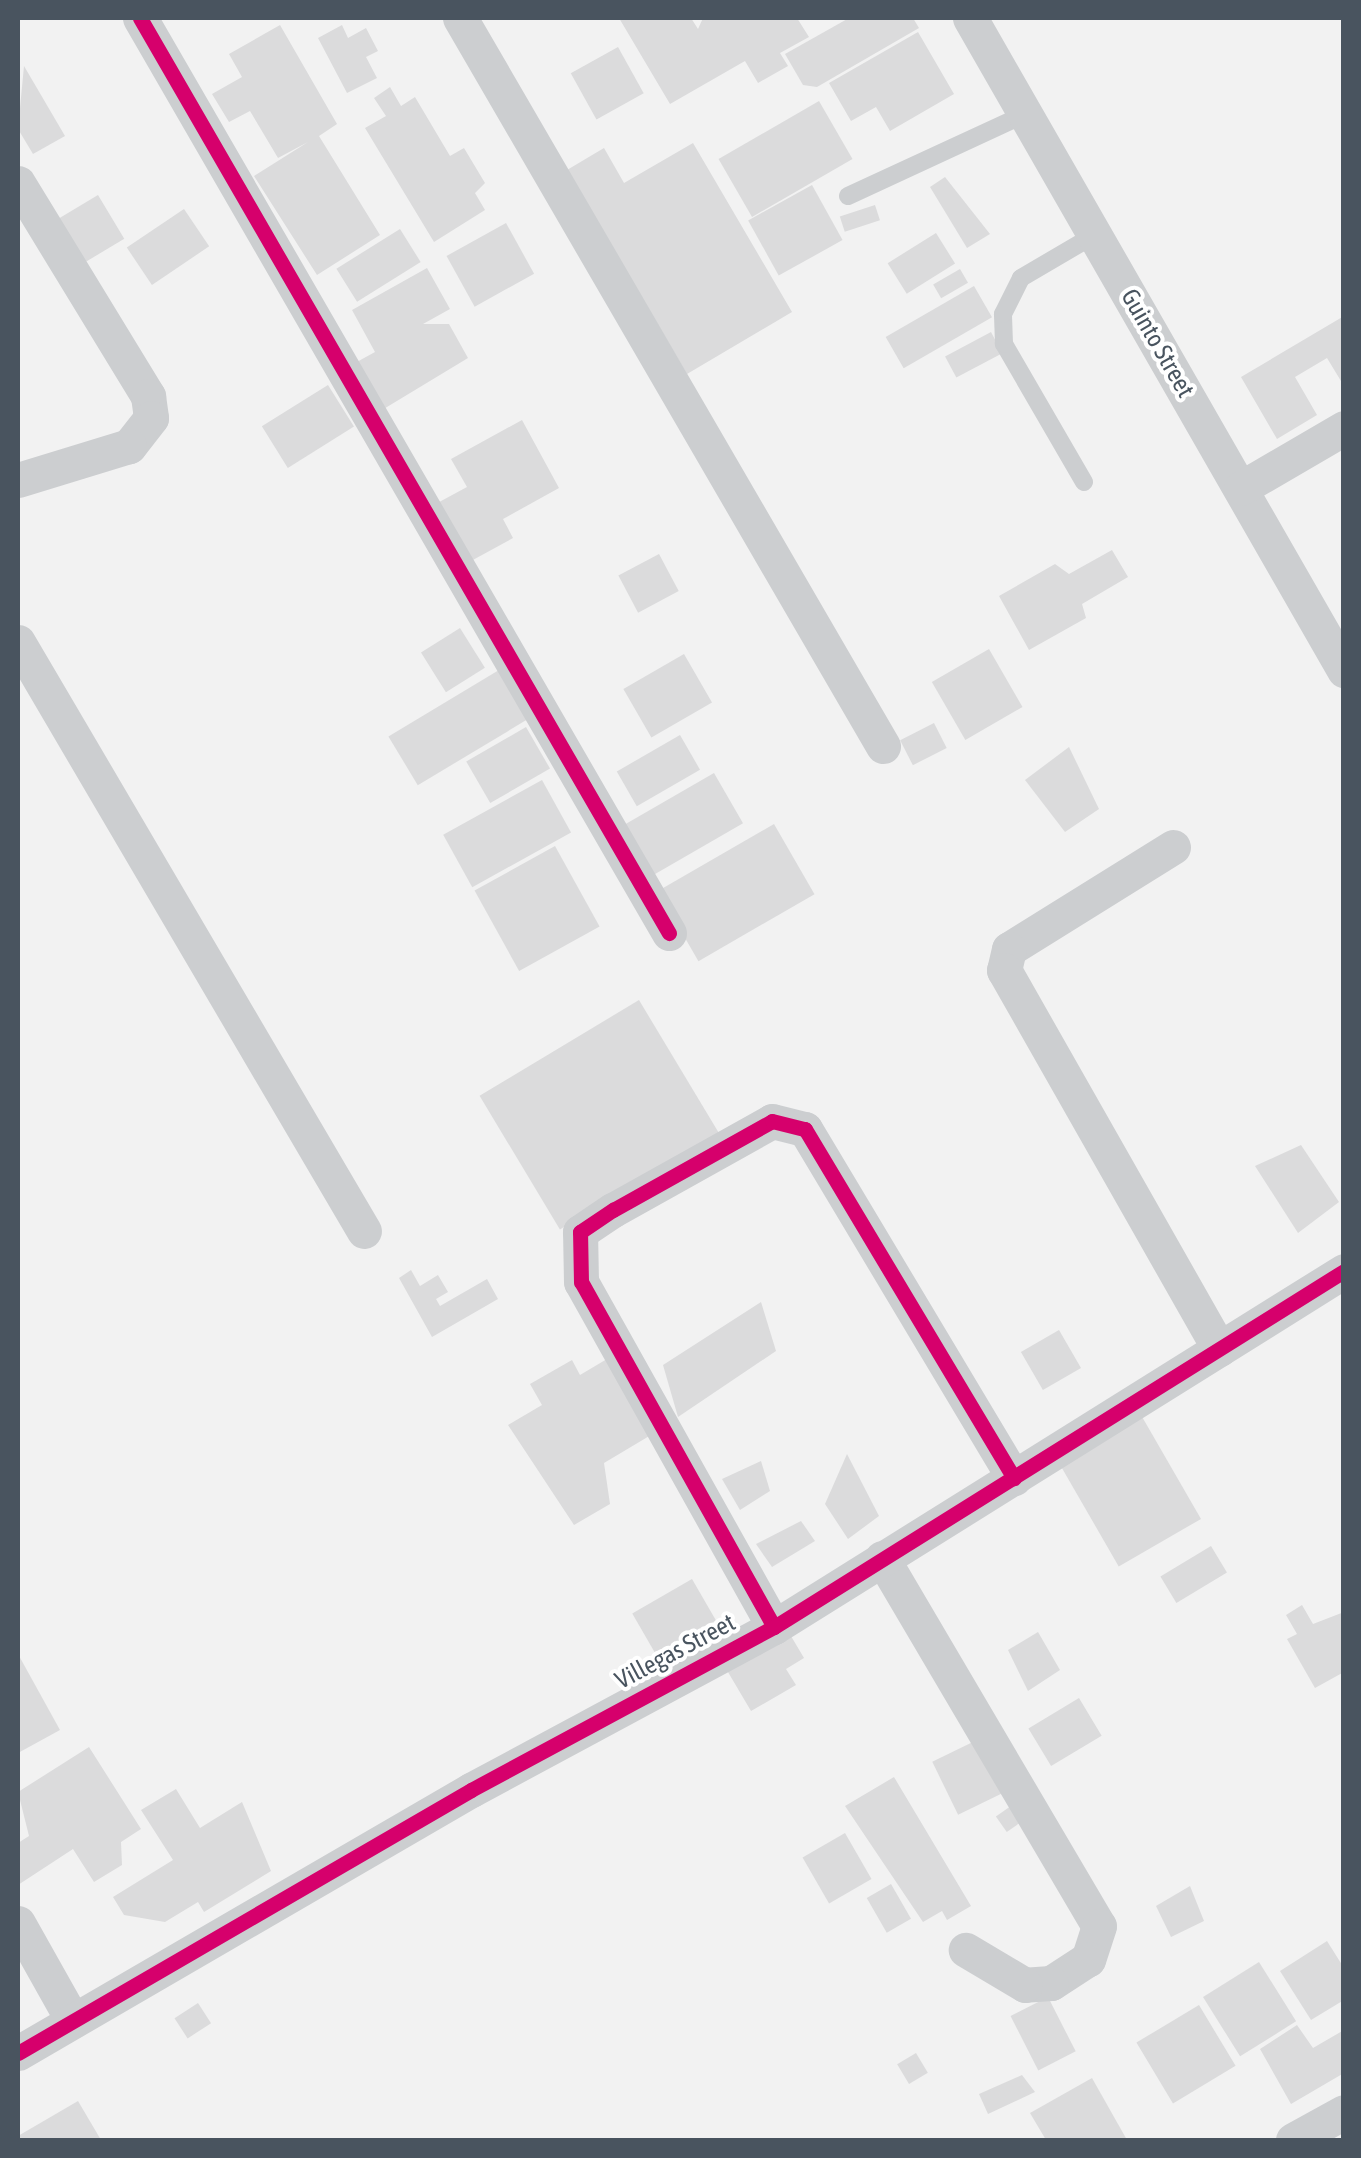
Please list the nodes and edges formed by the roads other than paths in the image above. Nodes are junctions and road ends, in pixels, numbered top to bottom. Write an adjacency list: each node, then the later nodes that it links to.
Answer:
1 (140, 18): 16 (street)
2 (460, 18): 14 (street)
3 (970, 18): 4 (street, Guinto Street)
4 (1028, 112): 6 (lane); 7 (street, Guinto Street)
5 (18, 183): 9 (street)
6 (848, 196)
7 (1096, 234): 10 (lane); 11 (street, Guinto Street)
8 (1344, 428): 11 (street)
9 (18, 480)
10 (1084, 482)
11 (1241, 488): 13 (street, Guinto Street)
12 (18, 642): 17 (street)
13 (1344, 670)
14 (883, 746)
15 (1173, 846): 19 (street)
16 (669, 933)
17 (364, 1231)
18 (1344, 1272): 19 (street, Villegas Street)
19 (1220, 1349): 20 (street, Villegas Street)
20 (1014, 1478): 21 (street, Villegas Street); 22 (street)
21 (882, 1558): 22 (street, Villegas Street); 24 (street)
22 (774, 1627): 25 (street, Villegas Street)
23 (18, 1923): 25 (street)
24 (966, 1950)
25 (73, 2021): 26 (street, Villegas Street)
26 (18, 2053)
27 (1344, 2112): 28 (street)
28 (1292, 2140)

